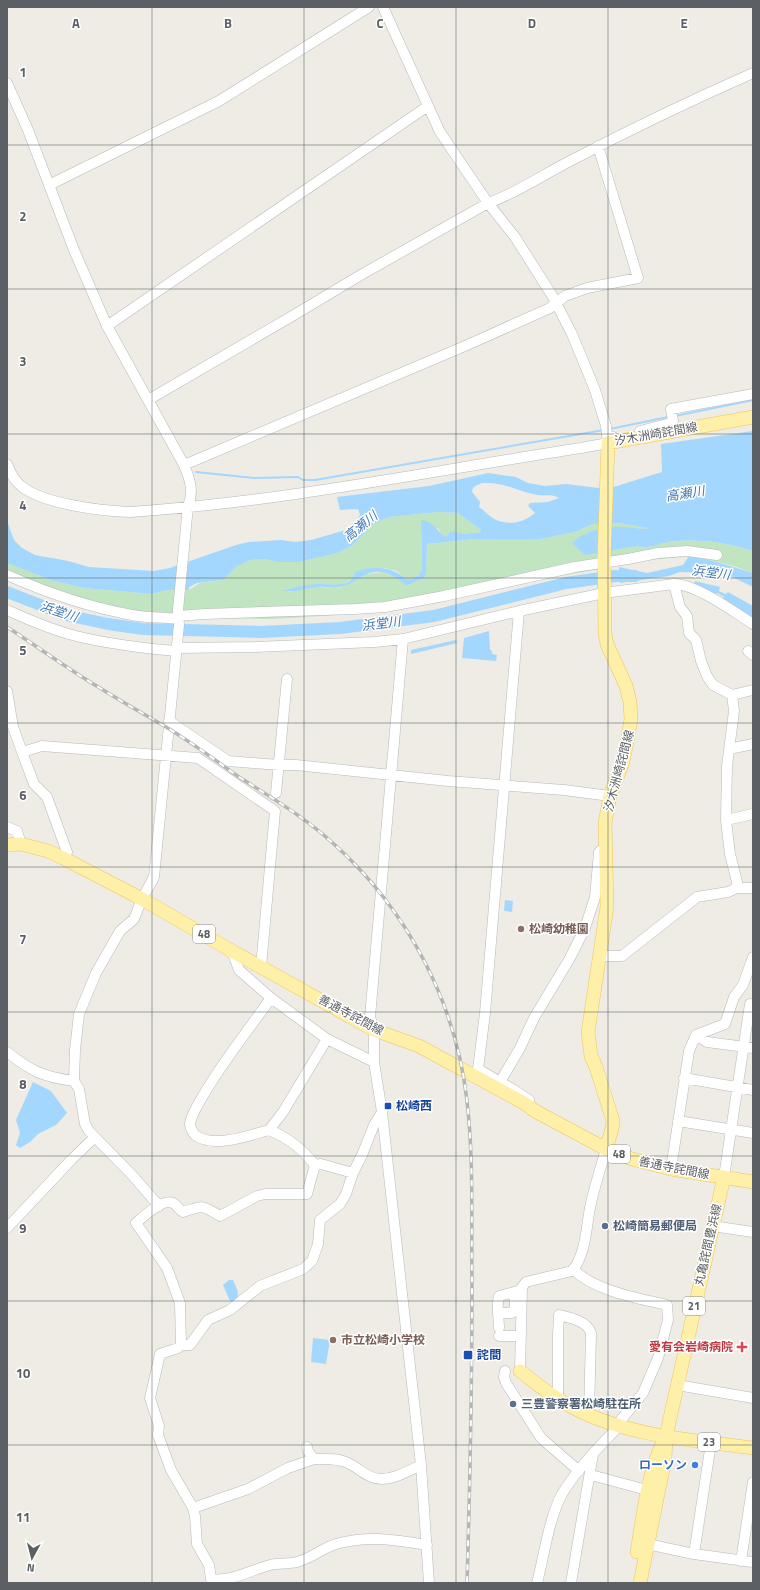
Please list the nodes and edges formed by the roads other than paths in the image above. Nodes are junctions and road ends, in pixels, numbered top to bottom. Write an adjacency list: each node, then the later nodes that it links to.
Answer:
1 (369, 7): 7 (street)
2 (383, 7): 5 (street)
3 (753, 73): 6 (street)
4 (7, 83): 7 (street)
5 (428, 106): 8 (street); 10 (street)
6 (598, 146): 8 (street); 9 (street)
7 (49, 185): 10 (street)
8 (488, 203): 9 (street); 12 (street)
9 (555, 300): 14 (street); 16 (street)
10 (106, 326): 12 (street)
11 (753, 394): 14 (street)
12 (148, 400): 16 (street)
13 (753, 417): 14 (main road, 汐木洲崎詫間線)
14 (607, 437): 17 (street); 19 (main road, 汐木洲崎詫間線)
15 (7, 464): 17 (street)
16 (184, 465): 17 (street)
17 (188, 508): 25 (street)
18 (717, 555): 19 (street)
19 (605, 563): 22 (main road, 汐木洲崎詫間線); 25 (street)
20 (7, 575): 25 (street)
21 (674, 584): 22 (street); 26 (street); 32 (street)
22 (604, 592): 24 (street); 42 (main road, 汐木洲崎詫間線)
23 (7, 610): 28 (street)
24 (519, 611): 27 (street); 40 (street)
25 (178, 618): 28 (street)
26 (753, 624)
27 (403, 639): 28 (street); 39 (street)
28 (176, 650): 33 (street)
29 (288, 679): 38 (street)
30 (753, 690): 32 (street)
31 (7, 691): 36 (street)
32 (732, 695): 35 (street)
33 (169, 721): 37 (street); 38 (street)
34 (753, 744): 35 (street)
35 (729, 749): 44 (street)
36 (22, 752): 37 (street); 49 (street)
37 (166, 756): 52 (street); 56 (street)
38 (279, 765): 39 (street); 41 (street)
39 (392, 774): 40 (street); 60 (street)
40 (504, 786): 42 (street); 68 (street)
41 (276, 793)
42 (610, 796): 48 (main road, 汐木洲崎詫間線)
43 (753, 814): 44 (street)
44 (726, 820): 50 (street)
45 (7, 827): 46 (street)
46 (21, 844): 47 (main road, 善通寺詫間線 / 48); 49 (main road, 善通寺詫間線 / 48)
47 (7, 845)
48 (605, 847): 54 (main road, 汐木洲崎詫間線); 68 (street)
49 (63, 858): 52 (main road, 善通寺詫間線 / 48)
50 (737, 888): 51 (street); 54 (street)
51 (753, 888)
52 (142, 898): 53 (main road, 善通寺詫間線 / 48); 67 (street)
53 (232, 951): 56 (main road, 善通寺詫間線 / 48); 57 (street)
54 (600, 956): 78 (main road, 汐木洲崎詫間線)
55 (753, 959): 58 (street)
56 (261, 967): 60 (main road, 善通寺詫間線 / 48)
57 (271, 998): 62 (street); 74 (street)
58 (733, 1001): 59 (street); 61 (street)
59 (751, 1004): 63 (street)
60 (374, 1030): 65 (street); 72 (main road, 善通寺詫間線 / 48)
61 (696, 1035): 63 (street); 66 (street)
62 (327, 1039): 65 (street); 74 (street)
63 (748, 1047): 69 (street)
64 (7, 1052): 67 (street)
65 (374, 1062): 71 (street)
66 (684, 1078): 69 (street); 73 (street)
67 (74, 1081): 77 (street)
68 (500, 1082): 72 (street)
69 (738, 1087): 70 (street); 75 (street)
70 (753, 1090)
71 (382, 1112): 81 (street); 106 (street)
72 (546, 1116): 78 (main road, 善通寺詫間線 / 48)
73 (678, 1121): 75 (street); 80 (street)
74 (269, 1130): 79 (street)
75 (730, 1130): 76 (street); 82 (street)
76 (753, 1133)
77 (95, 1137): 84 (street); 86 (street)
78 (606, 1149): 80 (main road, 善通寺詫間線 / 48); 88 (street)
79 (315, 1165): 81 (street); 84 (street)
80 (671, 1169): 82 (main road, 善通寺詫間線 / 48)
81 (353, 1173): 92 (street)
82 (724, 1177): 83 (main road); 85 (main road, 丸亀詫間豊浜線 / 21)
83 (753, 1182)
84 (159, 1206): 92 (street)
85 (712, 1226): 87 (street); 95 (main road, 丸亀詫間豊浜線 / 21)
86 (7, 1228)
87 (753, 1232)
88 (573, 1269): 89 (street); 99 (street)
89 (518, 1291): 90 (street); 90 (street); 91 (street)
90 (498, 1313): 91 (street)
91 (521, 1336): 93 (street)
92 (181, 1345): 111 (street)
93 (520, 1371): 96 (main road)
94 (505, 1372): 107 (street)
95 (677, 1384): 97 (street); 100 (main road, 丸亀詫間豊浜線 / 21)
96 (558, 1398): 98 (main road); 98 (street)
97 (753, 1398)
98 (589, 1415): 99 (main road)
99 (619, 1426): 100 (main road); 104 (street)
100 (666, 1436): 101 (main road, 23); 110 (main road, 丸亀詫間豊浜線 / 21); 112 (main road, 丸亀詫間豊浜線 / 21)
101 (711, 1442): 103 (main road, 23); 114 (street)
102 (307, 1447): 105 (street)
103 (753, 1448)
104 (593, 1454): 107 (street); 108 (street)
105 (314, 1459): 106 (street); 111 (street)
106 (421, 1465): 113 (street)
107 (579, 1471): 118 (street)
108 (591, 1475): 110 (street); 119 (street)
109 (753, 1482): 115 (street)
110 (647, 1490): 120 (main road, 丸亀詫間豊浜線 / 21)
111 (193, 1508): 113 (street)
112 (647, 1544): 114 (street); 121 (main road, 丸亀詫間豊浜線 / 21)
113 (427, 1545): 117 (street)
114 (694, 1554): 115 (street)
115 (741, 1561): 116 (street)
116 (753, 1562)
117 (429, 1583)
118 (537, 1583)
119 (571, 1583)
120 (632, 1583)
121 (640, 1583)

